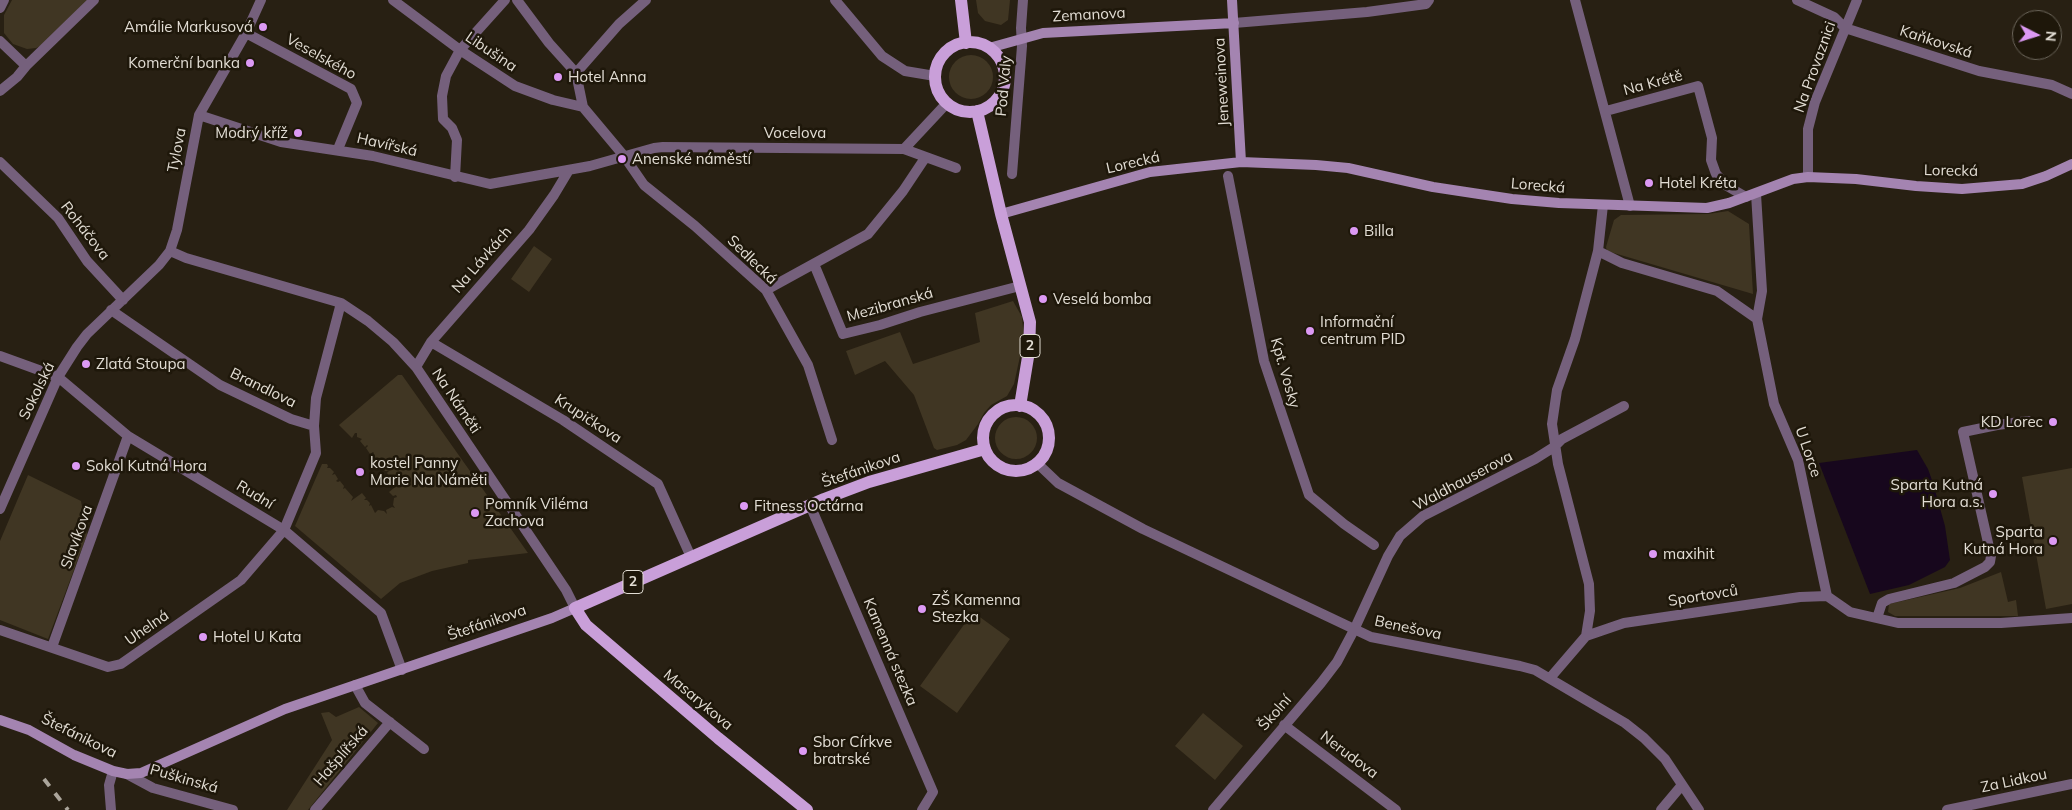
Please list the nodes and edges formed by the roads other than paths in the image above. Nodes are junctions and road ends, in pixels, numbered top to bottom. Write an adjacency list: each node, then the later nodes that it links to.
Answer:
1 (4, 0): 16 (street)
2 (94, 0): 25 (street)
3 (261, 0): 19 (street, Tylova)
4 (393, 0): 24 (street, Libušina)
5 (505, 0): 24 (street)
6 (517, 0): 26 (street)
7 (646, 0): 26 (street)
8 (835, 0): 27 (street)
9 (961, 0): 22 (main road)
10 (1023, 0): 20 (street, Pod Valy)
11 (1232, 0): 17 (street, Jeneweinova)
12 (1429, 0): 17 (street, Zemanova)
13 (1575, 0): 32 (street)
14 (1797, 0): 18 (street, Kaňkovská)
15 (1857, 0): 18 (street, Na Provaznici)
16 (0, 8)
17 (1234, 23): 20 (street, Zemanova); 40 (street, Jeneweinova)
18 (1845, 28): 29 (street, Kaňkovská); 47 (street, Na Provaznici)
19 (246, 33): 34 (street, Tylova); 35 (street, Veselského)
20 (1021, 38): 23 (street, Zemanova); 44 (street, Pod Valy)
21 (0, 41): 25 (street)
22 (966, 43): 23 (main road); 27 (main road)
23 (989, 48): 33 (main road)
24 (460, 50): 31 (street, Libušina); 46 (street)
25 (26, 66): 28 (street)
26 (576, 73): 31 (street)
27 (936, 76): 30 (main road)
28 (0, 91)
29 (2072, 94)
30 (947, 103): 33 (main road); 36 (street)
31 (583, 107): 37 (street)
32 (1606, 110): 48 (street, Na Krétě); 50 (street)
33 (976, 112): 51 (main road, 2)
34 (199, 116): 35 (street, Havířská); 53 (street, Tylova)
35 (338, 149): 46 (street, Havířská)
36 (904, 150): 37 (street, Vocelova); 38 (street)
37 (624, 156): 43 (street); 56 (street, Sedlecká)
38 (925, 158): 42 (street); 54 (street)
39 (0, 162): 57 (street, Roháčova)
40 (1241, 162): 49 (street, Lorecká); 51 (street, Lorecká)
41 (2072, 164): 47 (street, Lorecká)
42 (956, 168)
43 (569, 170): 46 (street, Havířská); 61 (street, Na Lávkách)
44 (1012, 174)
45 (1228, 176): 77 (street, Kpt. Vosky)
46 (455, 177)
47 (1808, 177): 48 (street, Lorecká)
48 (1751, 196): 50 (street, Lorecká); 60 (street, U Lorce)
49 (1603, 205): 50 (street, Lorecká); 52 (street)
50 (1630, 206)
51 (1001, 214): 55 (main road, 2)
52 (1598, 251): 60 (street); 71 (street)
53 (170, 252): 57 (street, Tylova); 58 (street, Na Náměti)
54 (814, 264): 55 (street, Mezibranská); 56 (street)
55 (1020, 286): 65 (main road, 2)
56 (766, 290): 70 (street, Sedlecká)
57 (123, 300): 59 (street, Sokolská)
58 (341, 304): 63 (street, Na Náměti); 68 (street)
59 (111, 310): 64 (street, Sokolská); 68 (street, Brandlova)
60 (1757, 319): 79 (street, U Lorce)
61 (431, 342): 63 (street, Na Lávkách); 78 (street, Krupičkova)
62 (0, 356): 64 (street)
63 (416, 367): 80 (street, Na Náměti)
64 (58, 377): 69 (street, Rudní); 75 (street, Sokolská)
65 (1020, 406): 72 (main road); 73 (main road)
66 (1624, 406): 71 (street, Waldhauserova)
67 (2028, 421): 81 (street)
68 (314, 426): 76 (street)
69 (128, 436): 76 (street, Rudní); 86 (street, Slavíkova)
70 (832, 440)
71 (1554, 447): 84 (street, Waldhauserova); 85 (street)
72 (985, 450): 73 (main road); 74 (main road, Štefánikova / 2)
73 (1037, 464): 84 (street, Benešova)
74 (810, 505): 78 (main road, Štefánikova / 2); 103 (street, Kamenná stezka)
75 (0, 509)
76 (284, 530): 86 (street, Uhelná); 87 (street, Rudní)
77 (1374, 545)
78 (691, 557): 80 (main road, Štefánikova / 2)
79 (1826, 596): 81 (street); 85 (street, Sportovců)
80 (575, 608): 87 (street, Štefánikova); 102 (main road, Masarykova)
81 (1877, 618): 82 (street)
82 (2072, 618)
83 (0, 630): 86 (street, Uhelná)
84 (1354, 630): 88 (street, Benešova); 92 (street, Školní)
85 (1586, 636): 88 (street)
86 (52, 647)
87 (402, 670): 89 (street, Štefánikova)
88 (1550, 678): 97 (street, Benešova)
89 (355, 685): 91 (street, Hašplířská); 95 (street, Štefánikova)
90 (0, 720): 94 (street, Štefánikova)
91 (390, 722): 93 (street, Hašplířská); 101 (street, Hašplířská)
92 (1284, 724): 104 (street, Školní); 105 (street, Nerudova)
93 (424, 749)
94 (113, 771): 95 (street, Štefánikova); 99 (street)
95 (127, 774): 100 (street, Puškinská)
96 (2072, 784): 98 (street, Za Lidkou)
97 (1682, 785): 106 (street); 107 (street, Benešova)
98 (1963, 808): 108 (street, Za Lidkou)
99 (111, 810)
100 (233, 810)
101 (316, 810)
102 (807, 810)
103 (922, 810)
104 (1213, 810)
105 (1396, 810)
106 (1660, 810)
107 (1699, 810)
108 (1947, 810)

